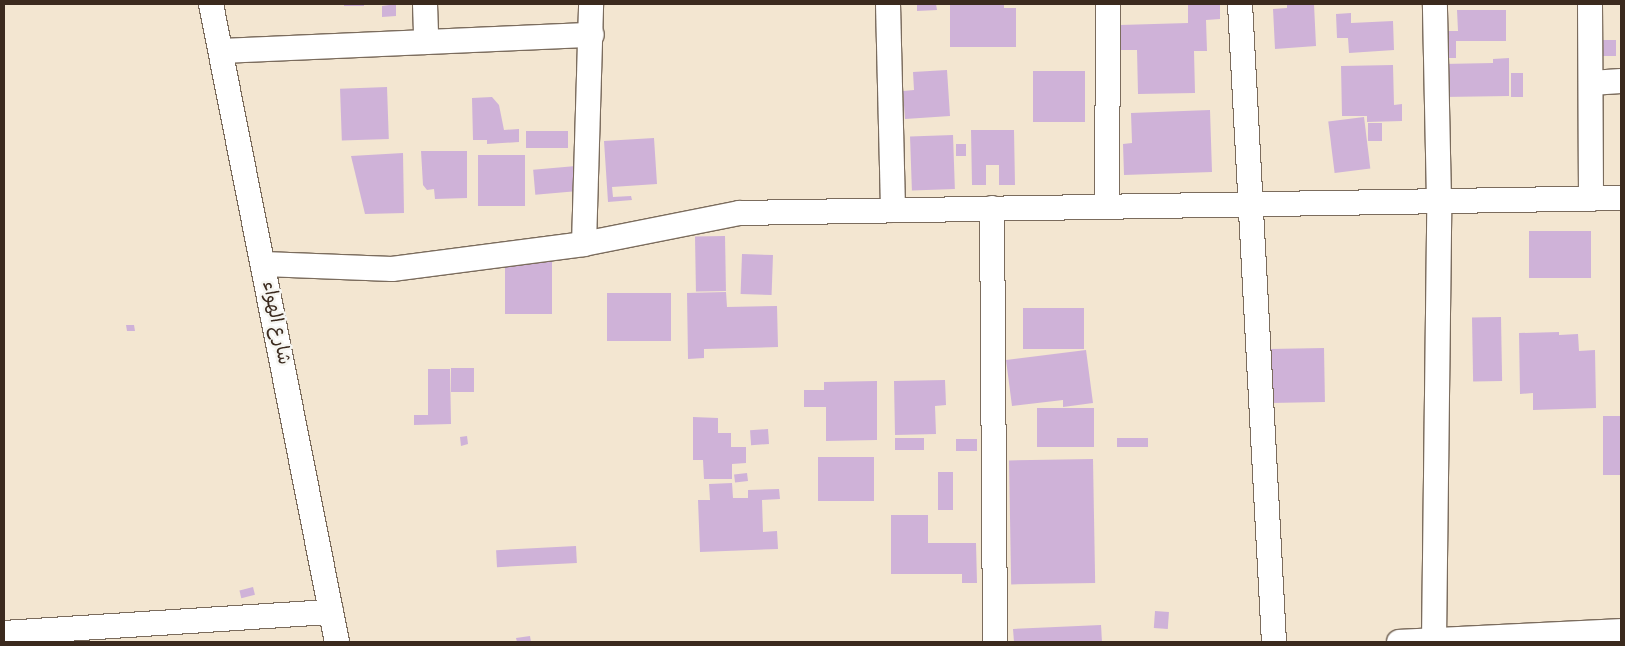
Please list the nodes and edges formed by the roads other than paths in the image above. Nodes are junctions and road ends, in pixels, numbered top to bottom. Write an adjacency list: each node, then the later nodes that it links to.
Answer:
1 (211, 4): 11 (street, شارع الهواء)
2 (425, 4): 10 (street)
3 (591, 4): 9 (street)
4 (888, 4): 20 (street)
5 (1108, 4): 18 (street)
6 (1240, 4): 17 (street)
7 (1435, 4): 16 (street)
8 (1590, 4): 13 (street)
9 (592, 34): 10 (street); 21 (street)
10 (426, 42): 11 (street)
11 (222, 51): 22 (street, شارع الهواء)
12 (1621, 82): 13 (street)
13 (1591, 83): 15 (street)
14 (1621, 198): 15 (street)
15 (1591, 199): 16 (street)
16 (1439, 201): 17 (street); 26 (street)
17 (1250, 204): 18 (street); 29 (street)
18 (1106, 206): 19 (street)
19 (992, 208): 20 (street); 28 (street)
20 (894, 210): 21 (street)
21 (584, 244): 22 (street)
22 (264, 264): 23 (street, شارع الهواء)
23 (331, 612): 25 (street); 27 (street, شارع الهواء)
24 (1621, 631): 26 (street)
25 (4, 633)
26 (1434, 641): 30 (street)
27 (337, 642)
28 (995, 642)
29 (1274, 642)
30 (1399, 642)

